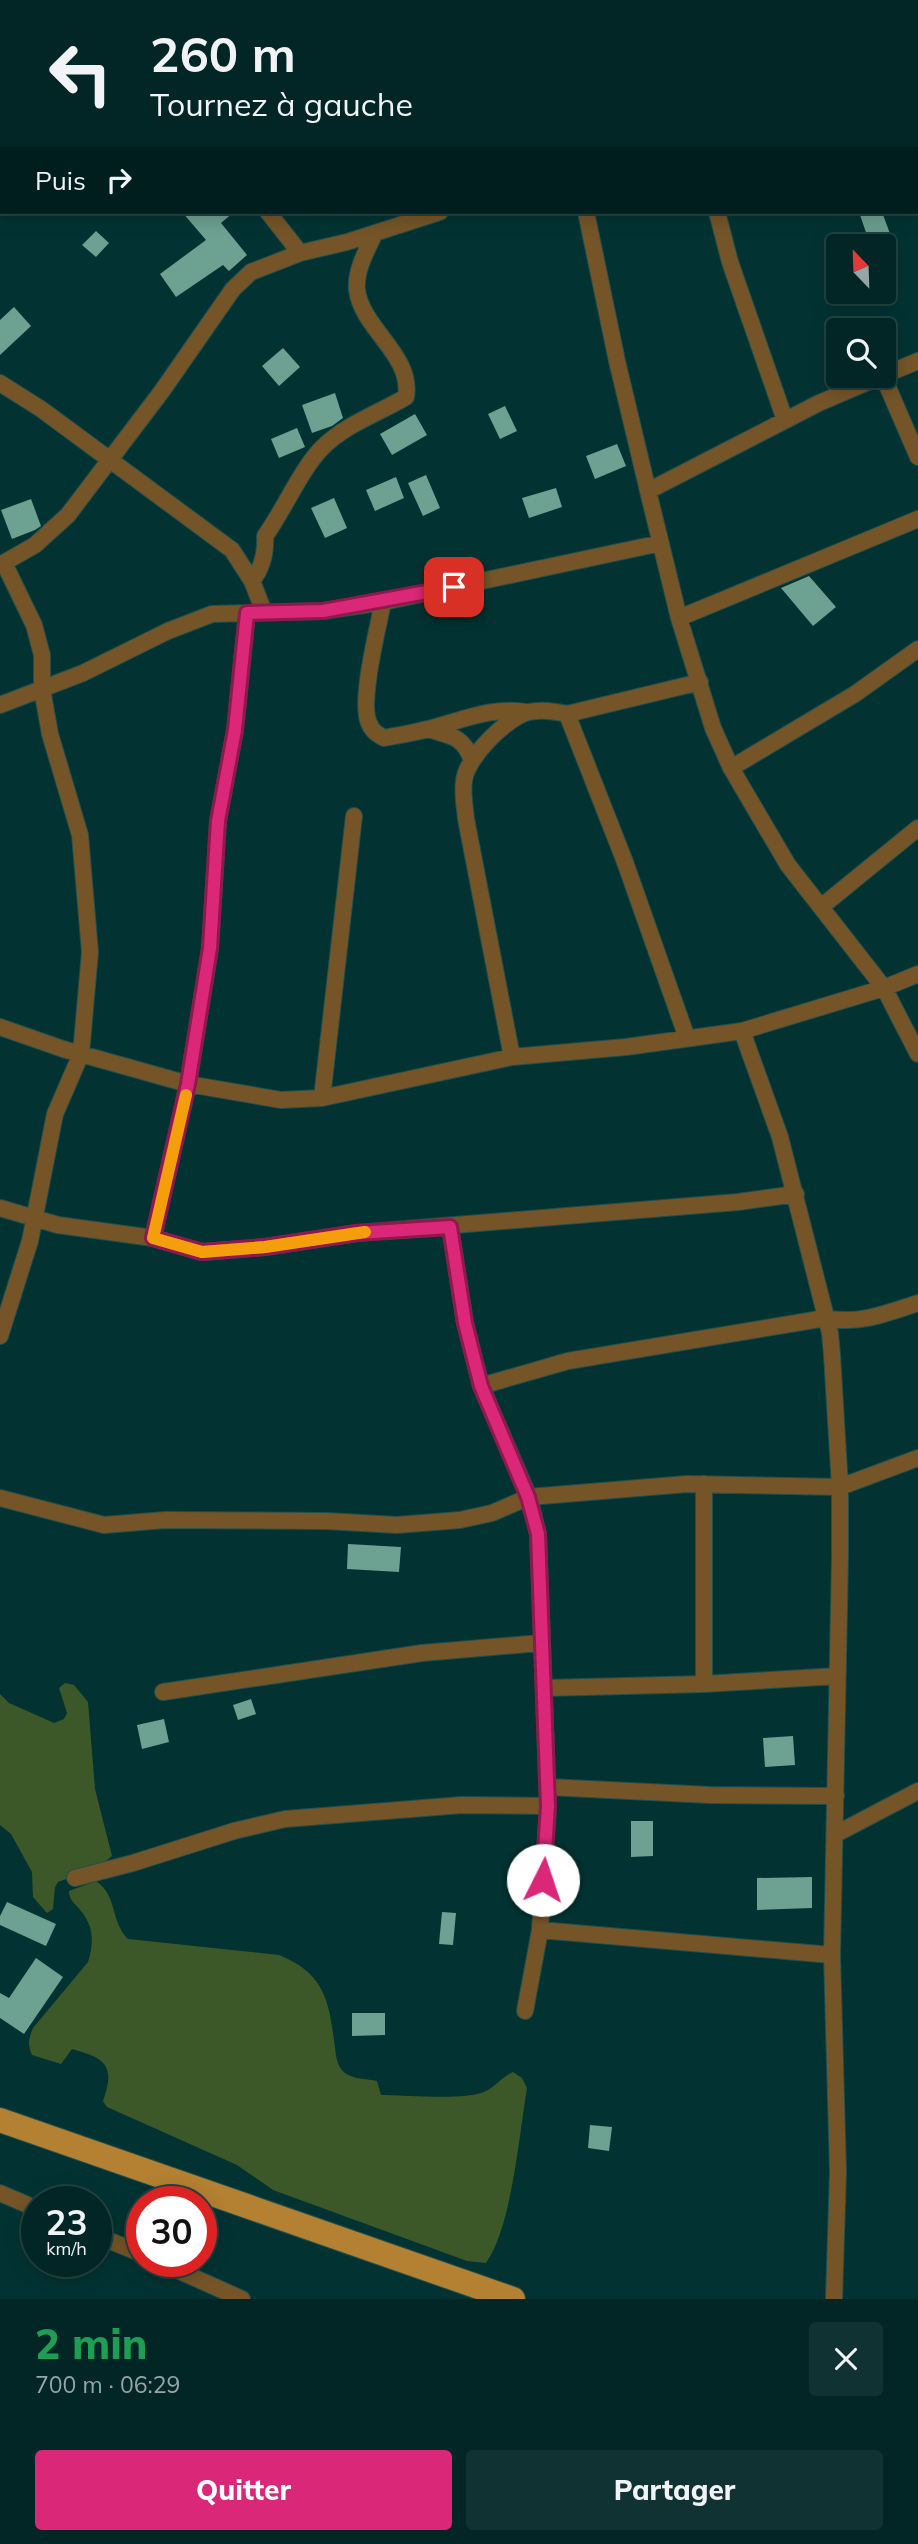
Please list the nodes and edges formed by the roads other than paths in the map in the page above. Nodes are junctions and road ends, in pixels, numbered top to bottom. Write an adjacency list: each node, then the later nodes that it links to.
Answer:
1 (270, 214): 6 (street)
2 (434, 214): 5 (street)
3 (586, 214): 15 (street)
4 (718, 214): 12 (street)
5 (375, 233): 6 (street); 19 (street)
6 (300, 253): 14 (street)
7 (918, 361): 8 (street)
8 (896, 370)
9 (0, 383): 14 (street)
10 (856, 388): 12 (street)
11 (888, 388): 13 (street)
12 (785, 420): 15 (street)
13 (918, 457)
14 (107, 460): 18 (street); 19 (street)
15 (648, 491): 17 (street)
16 (918, 519): 23 (street)
17 (661, 543): 20 (street); 23 (street)
18 (2, 564): 26 (street)
19 (253, 581): 21 (street)
20 (383, 602): 21 (street); 30 (street)
21 (264, 612): 22 (street)
22 (247, 613): 26 (street); 44 (street)
23 (679, 618): 25 (street)
24 (918, 649): 32 (street)
25 (700, 682): 29 (street); 32 (street)
26 (42, 689): 27 (street); 41 (street)
27 (0, 705)
28 (526, 712): 29 (street); 30 (street); 31 (street)
29 (567, 714): 40 (street)
30 (428, 729): 31 (street)
31 (471, 758): 43 (street)
32 (731, 768): 35 (street)
33 (354, 816): 45 (street)
34 (918, 828): 35 (street)
35 (821, 907): 37 (street)
36 (918, 974): 37 (street)
37 (884, 988): 39 (street); 42 (street)
38 (0, 1027): 41 (street)
39 (743, 1031): 40 (street); 46 (street)
40 (687, 1038): 43 (street)
41 (81, 1054): 44 (street); 48 (street)
42 (918, 1054)
43 (512, 1057): 45 (street)
44 (188, 1084): 45 (street); 50 (street)
45 (322, 1098)
46 (796, 1194): 49 (street); 52 (street)
47 (0, 1208): 48 (street)
48 (33, 1217): 50 (street); 53 (street)
49 (450, 1227): 50 (street); 54 (street)
50 (153, 1238)
51 (918, 1303): 52 (street)
52 (826, 1318): 54 (street); 57 (street)
53 (0, 1336)
54 (481, 1386): 58 (street)
55 (918, 1458): 57 (street)
56 (704, 1484): 57 (street); 58 (street); 62 (street)
57 (839, 1487): 61 (street)
58 (528, 1497): 59 (street); 60 (street)
59 (0, 1498)
60 (540, 1643): 63 (street); 64 (street)
61 (837, 1676): 62 (street); 67 (street)
62 (704, 1684): 63 (street)
63 (545, 1688): 65 (street)
64 (163, 1692)
65 (548, 1787): 67 (street); 68 (street)
66 (918, 1791): 69 (street)
67 (836, 1796): 69 (street)
68 (548, 1806): 70 (street); 71 (street)
69 (836, 1834): 72 (street)
70 (75, 1878)
71 (540, 1930): 72 (street); 73 (street)
72 (832, 1955): 80 (street)
73 (525, 2011)
74 (0, 2120): 79 (main road)
75 (0, 2193): 76 (street)
76 (21, 2202)
77 (193, 2277): 78 (street)
78 (242, 2299)
79 (513, 2299)
80 (834, 2299)

